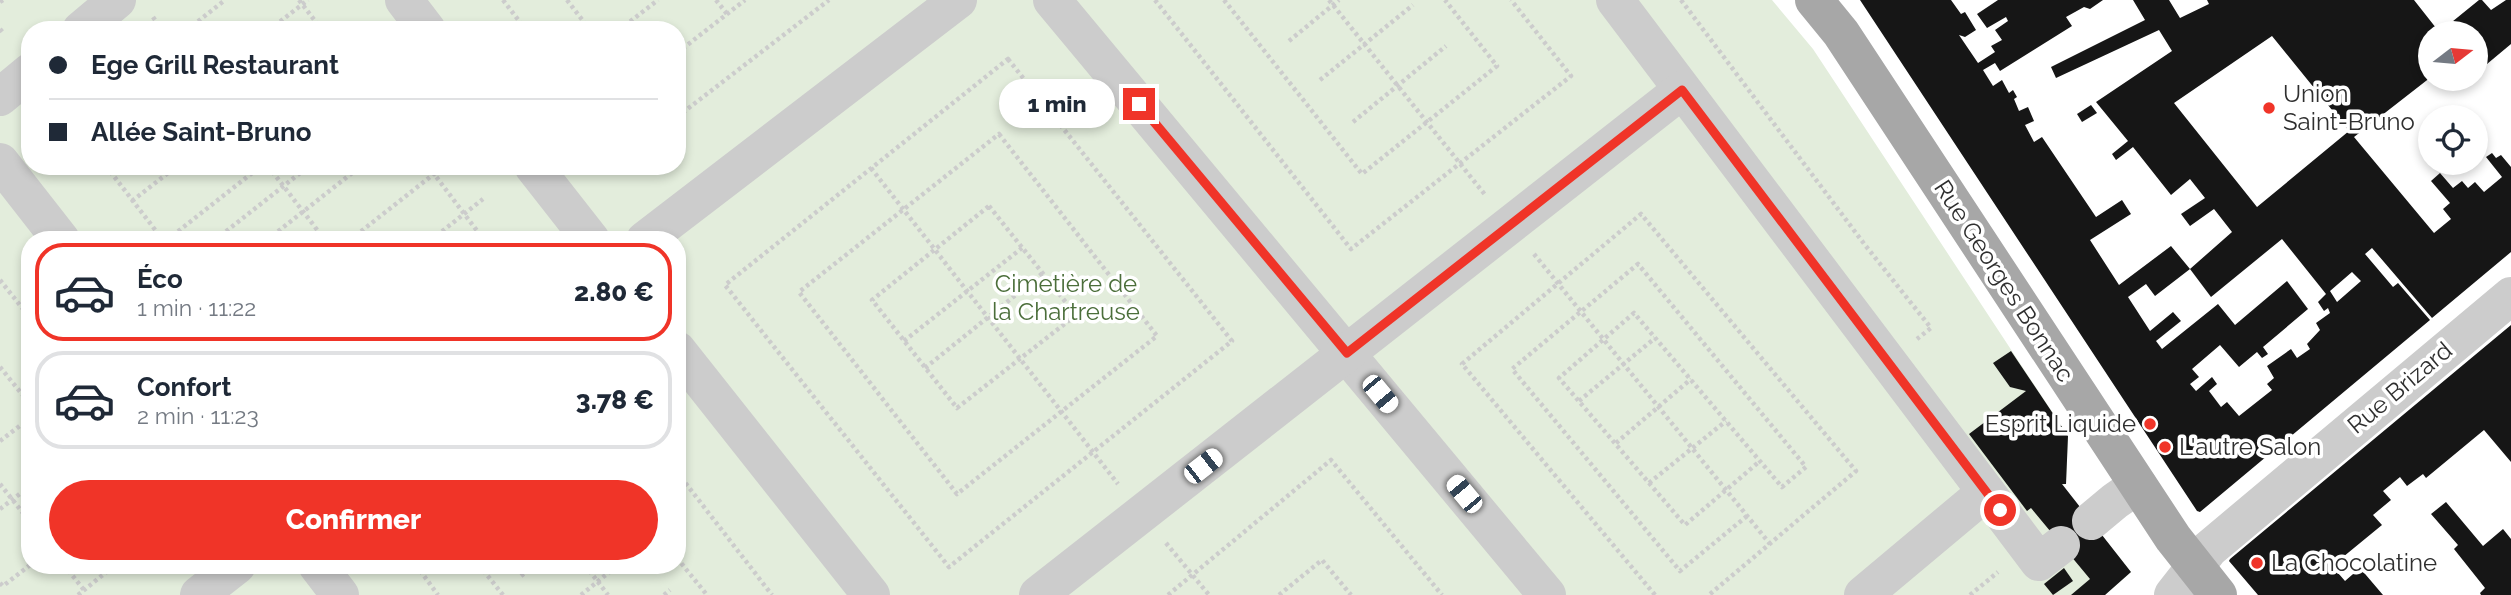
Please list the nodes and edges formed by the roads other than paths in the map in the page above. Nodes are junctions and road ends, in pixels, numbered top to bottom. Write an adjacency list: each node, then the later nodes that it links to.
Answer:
1 (117, 0): 7 (street)
2 (404, 0): 8 (street)
3 (958, 0): 16 (street)
4 (1052, 0): 18 (street)
5 (1615, 0): 10 (street)
6 (1814, 0): 20 (main road, Rue Georges Bonnac)
7 (92, 21)
8 (420, 21)
9 (21, 80): 11 (street)
10 (1682, 90): 18 (street); 21 (street)
11 (0, 97)
12 (0, 162): 14 (street)
13 (540, 175): 15 (street)
14 (54, 231)
15 (584, 231)
16 (657, 231)
17 (2511, 296): 26 (street, Rue Brizard)
18 (1347, 353): 30 (street); 31 (street)
19 (686, 361): 29 (street)
20 (2138, 485): 22 (street); 26 (main road, Rue Georges Bonnac)
21 (1986, 492): 23 (street); 32 (street)
22 (2091, 521)
23 (2050, 554)
24 (226, 574): 27 (street)
25 (324, 574): 28 (street)
26 (2195, 585)
27 (199, 595)
28 (340, 595)
29 (871, 595)
30 (1038, 595)
31 (1547, 595)
32 (1863, 595)

